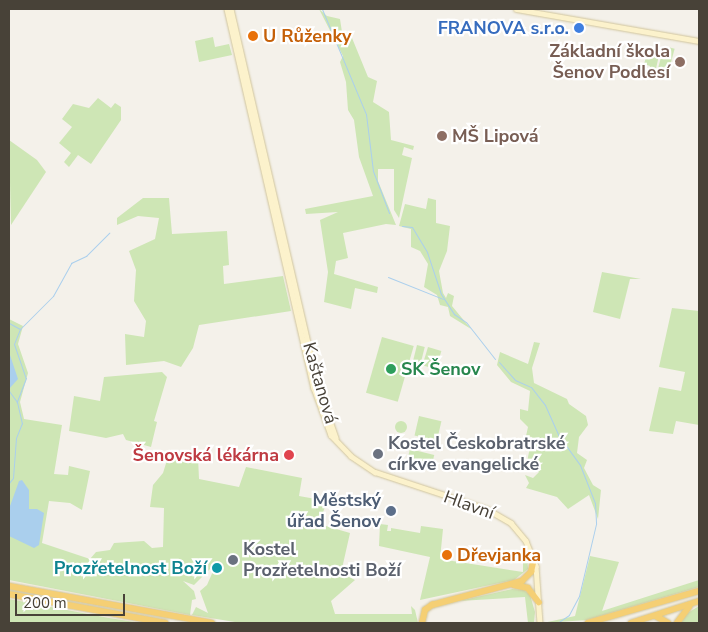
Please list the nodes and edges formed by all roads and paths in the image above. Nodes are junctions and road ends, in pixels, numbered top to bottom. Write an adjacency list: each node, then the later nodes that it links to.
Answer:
1 (227, 9): 5 (main road, Kaštanová)
2 (231, 9): 5 (main road, Kaštanová)
3 (516, 9): 4 (main road)
4 (699, 41)
5 (338, 440): 6 (main road, Hlavní)
6 (534, 559): 7 (highway); 11 (main road, Hlavní)
7 (512, 585): 11 (highway); 16 (highway)
8 (9, 586): 15 (highway)
9 (699, 590): 18 (highway)
10 (9, 594): 14 (highway)
11 (539, 602): 17 (main road, Hlavní)
12 (699, 602): 13 (highway); 21 (highway)
13 (644, 619): 19 (highway); 20 (highway)
14 (165, 623)
15 (212, 623)
16 (422, 623)
17 (540, 623)
18 (588, 623)
19 (631, 623)
20 (668, 623)
21 (677, 623)

